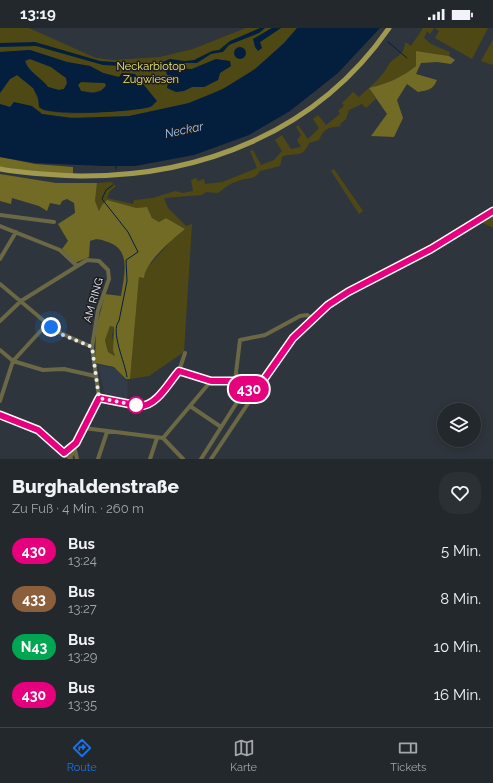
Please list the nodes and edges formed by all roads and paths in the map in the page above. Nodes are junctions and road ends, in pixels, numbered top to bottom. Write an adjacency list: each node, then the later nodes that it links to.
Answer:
1 (389, 28): 2 (main road)
2 (0, 169)
3 (493, 210): 12 (street)
4 (0, 215): 5 (street)
5 (54, 222)
6 (0, 226): 7 (street)
7 (16, 232): 8 (street); 9 (street)
8 (0, 259)
9 (77, 266): 11 (street, AM RING); 15 (street, AM RING)
10 (0, 284): 11 (street)
11 (21, 301): 13 (street, AM RING); 14 (street)
12 (312, 318): 22 (street); 24 (street)
13 (0, 321)
14 (47, 324): 15 (street); 18 (street)
15 (92, 347): 20 (street, AM RING)
16 (0, 350): 18 (street)
17 (185, 352): 19 (street)
18 (13, 361): 20 (street); 26 (street)
19 (179, 371): 21 (street); 25 (street)
20 (95, 376): 25 (street, AM RING)
21 (211, 381): 22 (street); 27 (street)
22 (235, 381): 24 (street)
23 (240, 391): 29 (street)
24 (255, 392): 43 (street)
25 (99, 398): 30 (street)
26 (0, 401)
27 (190, 406): 29 (street); 34 (street)
28 (0, 415): 36 (street)
29 (221, 427): 42 (street)
30 (84, 428): 31 (street); 32 (street)
31 (107, 432): 33 (street); 39 (street)
32 (79, 438): 35 (street); 36 (street)
33 (157, 438): 34 (street); 40 (street)
34 (163, 438): 41 (street)
35 (75, 449): 37 (street); 38 (street)
36 (64, 453): 37 (street)
37 (70, 458)
38 (77, 459)
39 (98, 459)
40 (150, 459)
41 (182, 459)
42 (201, 459)
43 (211, 459)

